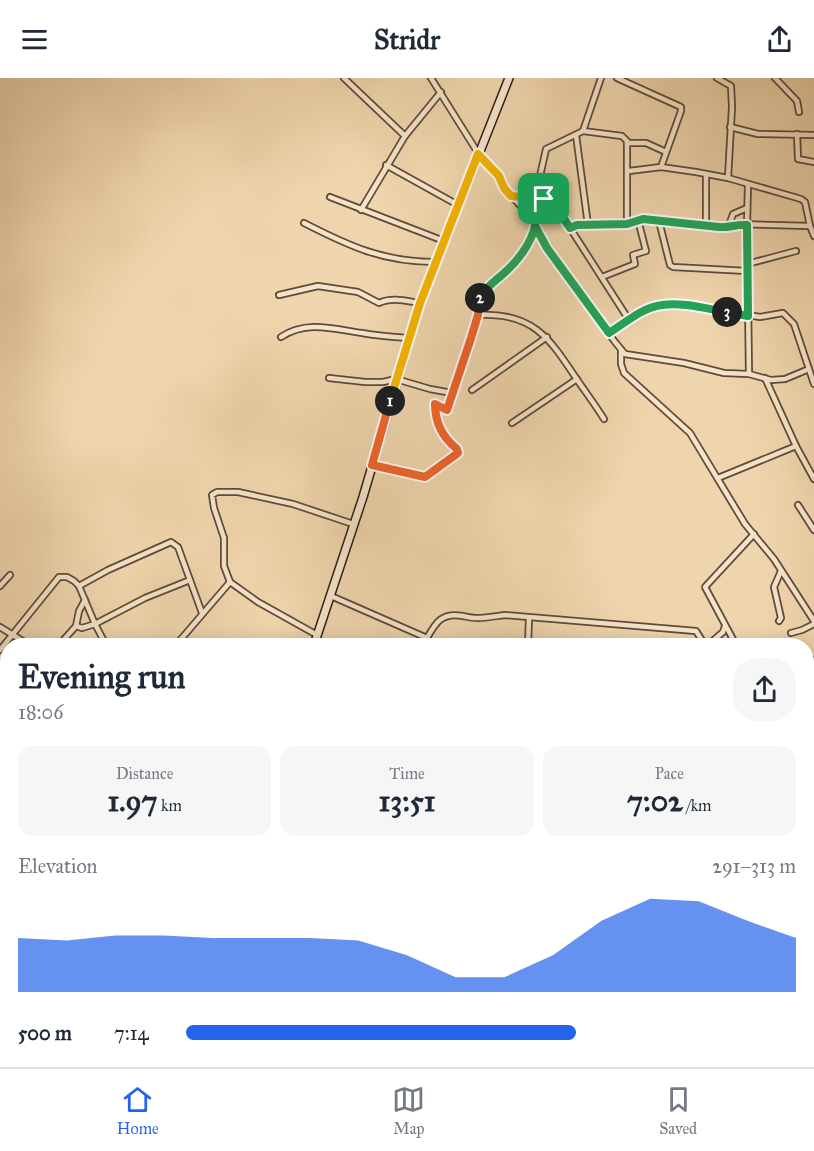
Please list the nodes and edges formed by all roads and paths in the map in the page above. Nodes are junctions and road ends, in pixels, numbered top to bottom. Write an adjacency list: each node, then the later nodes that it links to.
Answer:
1 (344, 78): 16 (street)
2 (431, 78): 9 (street)
3 (509, 78): 19 (street)
4 (601, 78): 12 (street)
5 (617, 78): 8 (street)
6 (717, 78): 11 (street)
7 (775, 78): 10 (street)
8 (634, 81): 18 (street)
9 (441, 92): 16 (street); 19 (street)
10 (799, 112)
11 (730, 128): 13 (street); 25 (street)
12 (583, 131): 14 (street); 17 (street)
13 (797, 134): 15 (street); 20 (street)
14 (576, 135): 29 (street); 37 (street)
15 (814, 135)
16 (405, 136): 21 (street)
17 (627, 142): 18 (street); 23 (street)
18 (666, 152): 22 (street)
19 (478, 153): 27 (street); 30 (street)
20 (814, 162)
21 (386, 165): 30 (street); 32 (street)
22 (661, 167): 23 (street); 24 (street)
23 (628, 171): 36 (street)
24 (706, 174): 25 (street); 40 (street)
25 (728, 178): 26 (street)
26 (748, 184): 31 (street); 41 (street)
27 (511, 196): 29 (street); 39 (street)
28 (330, 197): 32 (street)
29 (544, 199): 42 (street)
30 (458, 205): 45 (street)
31 (747, 208): 38 (street); 43 (street)
32 (361, 210): 45 (street)
33 (639, 220): 34 (street); 36 (street); 50 (street)
34 (659, 221): 40 (street); 49 (street)
35 (304, 223): 47 (street)
36 (627, 224): 37 (street)
37 (588, 225): 42 (street)
38 (747, 225): 41 (street); 43 (street); 48 (street)
39 (535, 226): 53 (street); 56 (street)
40 (706, 226): 43 (street)
41 (810, 226): 44 (street)
42 (570, 228): 50 (street)
43 (728, 228)
44 (814, 236)
45 (444, 241): 47 (street)
46 (796, 251): 48 (street)
47 (436, 262): 52 (street)
48 (747, 264): 49 (street)
49 (747, 272): 54 (street)
50 (602, 277): 55 (street)
51 (279, 295): 52 (street)
52 (420, 303): 59 (street)
53 (478, 315): 58 (street); 69 (street)
54 (748, 316): 55 (street); 61 (street); 62 (street)
55 (629, 320): 56 (street)
56 (609, 333): 60 (street)
57 (281, 337): 59 (street)
58 (547, 337): 66 (street); 68 (street)
59 (409, 338): 65 (street)
60 (621, 350): 62 (street); 74 (street)
61 (809, 369): 64 (street); 67 (street)
62 (749, 374): 64 (street)
63 (329, 378): 65 (street)
64 (765, 378): 72 (street)
65 (396, 379): 69 (street); 73 (street)
66 (577, 379): 70 (street); 71 (street)
67 (814, 384)
68 (472, 390)
69 (452, 393): 73 (street)
70 (604, 419)
71 (512, 423)
72 (796, 446): 74 (street); 75 (street)
73 (372, 465): 77 (street)
74 (718, 478): 79 (street)
75 (814, 479)
76 (798, 506): 78 (street)
77 (353, 524): 83 (street); 86 (street)
78 (814, 530)
79 (754, 534): 80 (street); 94 (street)
80 (781, 571): 90 (street); 91 (street)
81 (10, 574): 84 (street)
82 (190, 580): 85 (street); 88 (street); 92 (street)
83 (230, 582): 88 (street); 98 (street)
84 (0, 586)
85 (79, 586): 87 (street); 97 (street)
86 (331, 596): 89 (street); 98 (street)
87 (85, 600): 92 (street); 93 (street)
88 (202, 613): 103 (street)
89 (529, 618): 104 (street); 105 (street)
90 (779, 621)
91 (814, 622): 96 (street)
92 (95, 624): 93 (street); 102 (street)
93 (76, 626): 101 (street)
94 (725, 626): 106 (street); 107 (street)
95 (0, 627): 97 (street)
96 (791, 633)
97 (13, 635): 99 (street); 100 (street)
98 (318, 636)
99 (10, 638)
100 (18, 638)
101 (65, 638)
102 (102, 638)
103 (182, 638)
104 (528, 638)
105 (701, 638)
106 (715, 638)
107 (732, 638)

